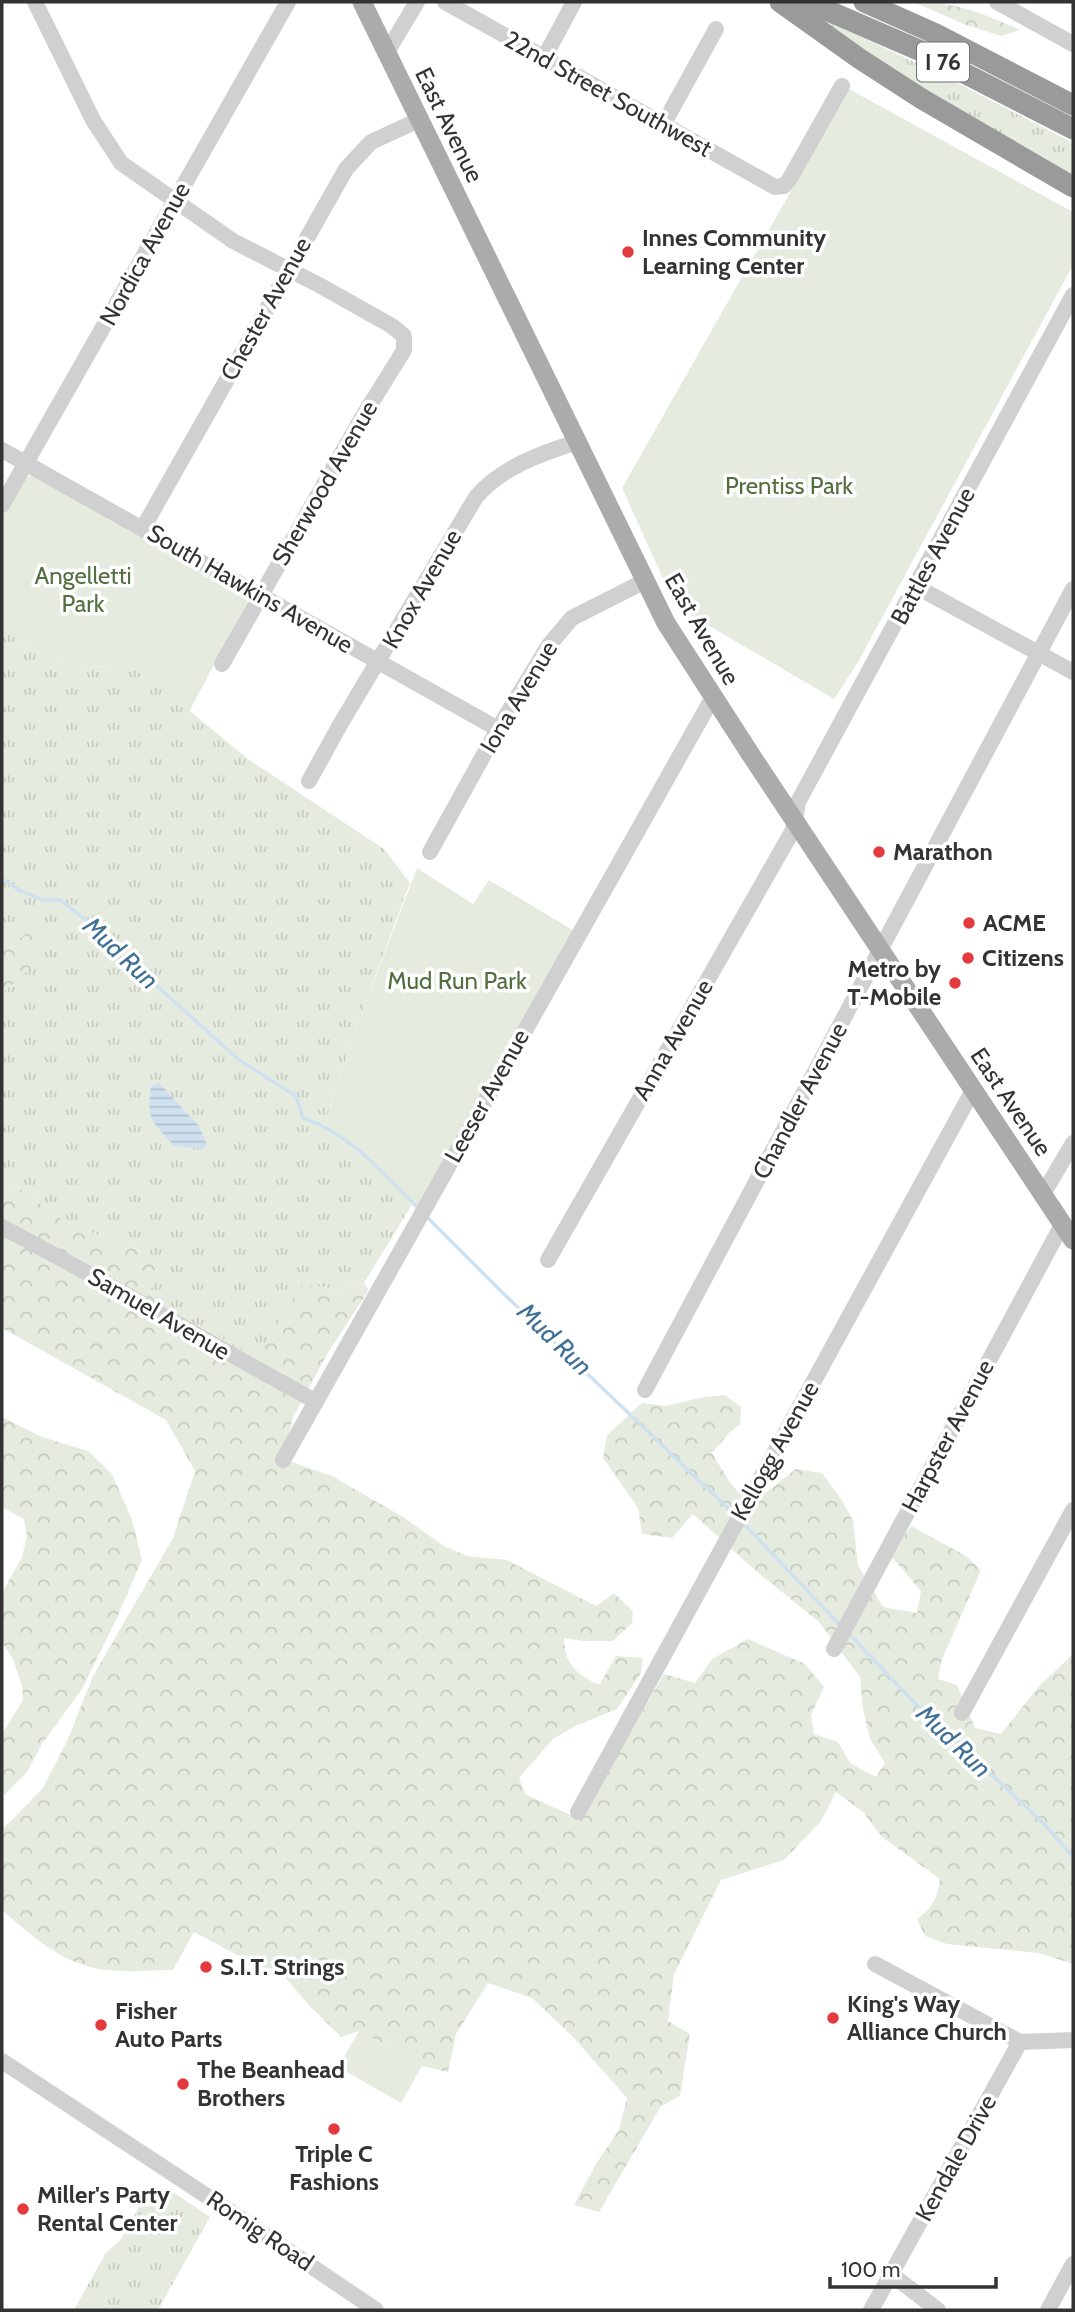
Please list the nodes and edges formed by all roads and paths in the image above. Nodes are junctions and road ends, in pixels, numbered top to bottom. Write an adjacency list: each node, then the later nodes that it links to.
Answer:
1 (35, 2): 21 (street, Sherwood Avenue)
2 (288, 2): 21 (street, Nordica Avenue)
3 (362, 2): 13 (main road, East Avenue)
4 (417, 2): 13 (street)
5 (445, 2): 14 (street, 22nd Street Southwest)
6 (574, 2): 14 (street)
7 (780, 2): 20 (highway)
8 (808, 2): 19 (highway, I 76)
9 (864, 2): 16 (highway, I 76)
10 (997, 2): 12 (street)
11 (716, 29): 18 (street)
12 (1073, 44)
13 (387, 52): 17 (main road, East Avenue)
14 (544, 58): 18 (street, 22nd Street Southwest)
15 (842, 86): 18 (street, 22nd Street Southwest)
16 (1073, 105)
17 (419, 120): 22 (street, Chester Avenue); 24 (main road, East Avenue)
18 (663, 125)
19 (1073, 129)
20 (1073, 187)
21 (174, 201): 22 (street, Sherwood Avenue); 26 (street, Nordica Avenue)
22 (289, 269): 28 (street, Chester Avenue); 32 (street, Sherwood Avenue)
23 (1073, 295): 30 (street, Battles Avenue)
24 (577, 442): 29 (main road, East Avenue); 34 (street, Knox Avenue)
25 (2, 450): 26 (street, South Hawkins Avenue)
26 (27, 464): 27 (street, Nordica Avenue); 28 (street, South Hawkins Avenue)
27 (2, 505)
28 (143, 528): 32 (street, South Hawkins Avenue)
29 (645, 581): 37 (main road, East Avenue); 38 (street, Iona Avenue)
30 (917, 587): 33 (street); 40 (street, Battles Avenue)
31 (1073, 589): 33 (street, Chandler Avenue)
32 (259, 596): 34 (street, South Hawkins Avenue); 35 (street, Sherwood Avenue)
33 (1039, 654): 36 (street); 42 (street, Chandler Avenue)
34 (379, 662): 38 (street, South Hawkins Avenue); 39 (street, Knox Avenue)
35 (222, 664)
36 (1073, 672)
37 (713, 697): 40 (main road, East Avenue); 50 (street, Leeser Avenue)
38 (498, 729): 41 (street, Iona Avenue)
39 (309, 782)
40 (794, 818): 42 (main road, East Avenue); 48 (street, Anna Avenue)
41 (430, 852)
42 (881, 951): 43 (main road, East Avenue); 49 (street, Chandler Avenue)
43 (973, 1090): 45 (main road, East Avenue); 55 (street, Kellogg Avenue)
44 (1073, 1143): 45 (street)
45 (1043, 1194): 47 (main road, East Avenue)
46 (2, 1227): 50 (street, Samuel Avenue)
47 (1068, 1231): 53 (street, Harpster Avenue)
48 (548, 1261)
49 (645, 1390)
50 (315, 1401): 51 (street, Leeser Avenue)
51 (283, 1460)
52 (1073, 1510): 54 (street)
53 (841, 1636)
54 (962, 1713)
55 (578, 1812)
56 (875, 1964): 58 (street)
57 (1073, 2040): 58 (street)
58 (1020, 2042): 61 (street, Kendale Drive)
59 (2, 2062): 62 (street, Romig Road)
60 (1073, 2264): 65 (street)
61 (891, 2274): 63 (street, Kendale Drive); 64 (street)
62 (376, 2310)
63 (872, 2310)
64 (939, 2310)
65 (1048, 2310)

